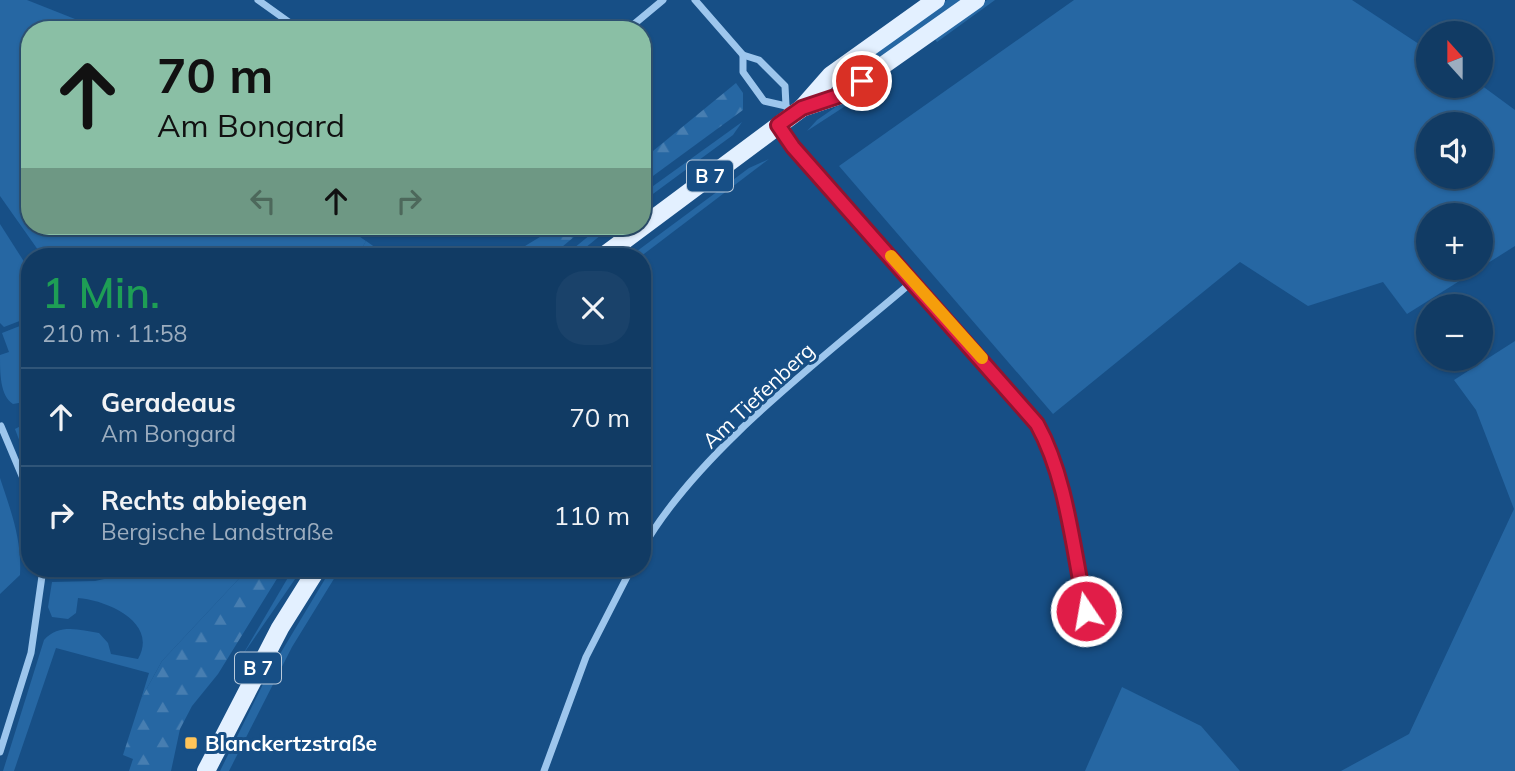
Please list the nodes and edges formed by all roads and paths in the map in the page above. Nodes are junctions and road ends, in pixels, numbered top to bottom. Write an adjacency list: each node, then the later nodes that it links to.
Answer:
1 (258, 0): 7 (street)
2 (278, 0): 7 (street)
3 (663, 0): 9 (street)
4 (695, 0): 10 (street)
5 (936, 0): 11 (main road, B 7)
6 (976, 0): 11 (main road, B 7)
7 (271, 8): 8 (street)
8 (288, 21)
9 (638, 21)
10 (743, 55): 11 (street); 11 (street)
11 (789, 114): 12 (main road, B 7); 15 (street)
12 (651, 219)
13 (630, 235): 14 (main road, B 7)
14 (613, 248)
15 (913, 281): 18 (street, Am Tiefenberg); 22 (street)
16 (1, 425): 17 (street)
17 (21, 473)
18 (651, 537)
19 (42, 577): 23 (street)
20 (312, 577): 24 (main road, B 7)
21 (627, 577): 25 (street)
22 (1071, 618)
23 (0, 752)
24 (206, 771)
25 (544, 771)

